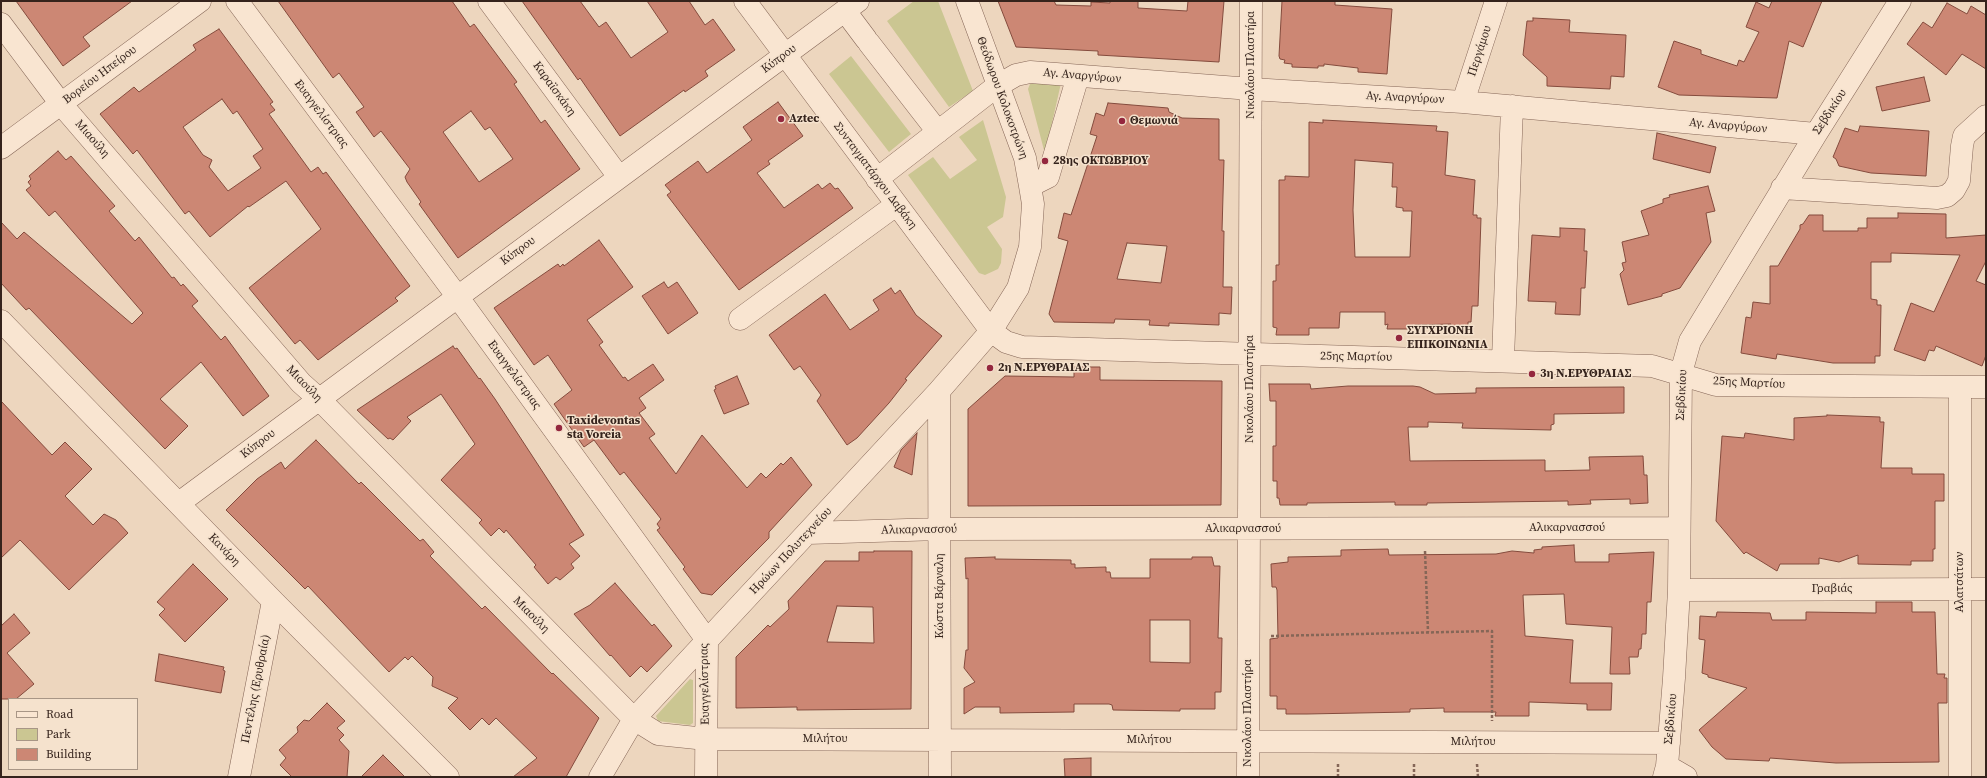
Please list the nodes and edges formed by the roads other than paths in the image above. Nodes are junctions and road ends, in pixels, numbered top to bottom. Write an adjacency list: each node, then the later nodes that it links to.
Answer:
1 (200, 1): 16 (street, Βορείου Ηπείρου)
2 (237, 1): 27 (street, Ευαγγελίστριας)
3 (489, 1): 22 (street, Καραϊσκάκη)
4 (745, 1): 11 (street, Συνταγματάρχου Δαβάκη)
5 (967, 1): 13 (street, Θεόδωρου Κολοκοτρώνη)
6 (1251, 1): 14 (street, Νικολάου Πλαστήρα)
7 (1496, 1): 15 (street, Περγάμου)
8 (1900, 1): 20 (street, Σεβδικίου)
9 (851, 6): 11 (street, Κύπρου); 19 (street)
10 (1, 24): 16 (street, Μιαούλη)
11 (785, 55): 22 (street, Κύπρου); 23 (street, Συνταγματάρχου Δαβάκη)
12 (1078, 76): 13 (street, Αγ. Αναργύρων); 14 (street, Αγ. Αναργύρων); 24 (street)
13 (997, 86): 19 (street, Αγ. Αναργύρων); 24 (street, Θεόδωρου Κολοκοτρώνη)
14 (1250, 89): 15 (street, Αγ. Αναργύρων); 31 (street, Νικολάου Πλαστήρα)
15 (1463, 102): 17 (street, Αγ. Αναργύρων)
16 (61, 104): 21 (street, Βορείου Ηπείρου); 37 (street, Μιαούλη)
17 (1512, 106): 20 (street, Αγ. Αναργύρων); 32 (street)
18 (1986, 116): 25 (street)
19 (938, 132): 23 (street, Αγ. Αναργύρων)
20 (1816, 134): 25 (street, Σεβδικίου)
21 (1, 148)
22 (619, 177): 27 (street, Κύπρου)
23 (877, 179): 26 (street, Συνταγματάρχου Δαβάκη)
24 (1030, 186): 30 (street, Θεόδωρου Κολοκοτρώνη)
25 (1782, 188): 33 (street, Σεβδικίου)
26 (896, 205): 28 (street); 30 (street, Συνταγματάρχου Δαβάκη)
27 (457, 296): 37 (street, Κύπρου); 47 (street, Ευαγγελίστριας)
28 (740, 319)
29 (1, 321): 38 (street, Κανάρη)
30 (991, 331): 31 (street, 25ης Μαρτίου); 36 (street, Ηρώων Πολυτεχνείου)
31 (1250, 355): 32 (street, 25ης Μαρτίου); 41 (street, Νικολάου Πλαστήρα)
32 (1503, 360): 33 (street, 25ης Μαρτίου)
33 (1681, 373): 35 (street, 25ης Μαρτίου); 39 (street, Σεβδικίου)
34 (1986, 387): 35 (street, 25ης Μαρτίου)
35 (1960, 388): 43 (street, Αλατσάτων)
36 (939, 391): 40 (street, Κώστα Βάρναλη); 42 (street, Ηρώων Πολυτεχνείου)
37 (319, 399): 38 (street, Κύπρου); 48 (street, Μιαούλη)
38 (179, 503): 46 (street, Κανάρη)
39 (1679, 528): 41 (street, Αλικαρνασσού); 45 (street, Σεβδικίου)
40 (940, 529): 41 (street, Αλικαρνασσού); 42 (street, Αλικαρνασσού); 50 (street, Κώστα Βάρναλη)
41 (1249, 530): 51 (street, Νικολάου Πλαστήρα)
42 (808, 533): 47 (street, Ηρώων Πολυτεχνείου)
43 (1960, 589): 44 (street, Γραβιάς); 45 (street, Γραβιάς); 61 (street, Αλατσάτων)
44 (1986, 589)
45 (1679, 590): 52 (street, Σεβδικίου)
46 (272, 601): 54 (street, Πεντέλης (Ερυθραία)); 55 (street, Κανάρη)
47 (707, 640): 48 (street, Ηρώων Πολυτεχνείου); 49 (street, Ευαγγελίστριας)
48 (634, 719): 49 (street, Μιλήτου); 56 (street, Ηρώων Πολυτεχνείου)
49 (706, 739): 50 (street, Μιλήτου); 57 (street, Ευαγγελίστριας)
50 (939, 739): 51 (street, Μιλήτου); 58 (street, Κώστα Βάρναλη)
51 (1249, 740): 52 (street, Μιλήτου); 59 (street, Νικολάου Πλαστήρα)
52 (1668, 743): 53 (street, Σεβδικίου)
53 (1665, 772): 60 (street)
54 (239, 777)
55 (448, 777)
56 (600, 777)
57 (706, 777)
58 (940, 777)
59 (1248, 777)
60 (1686, 777)
61 (1960, 777)

